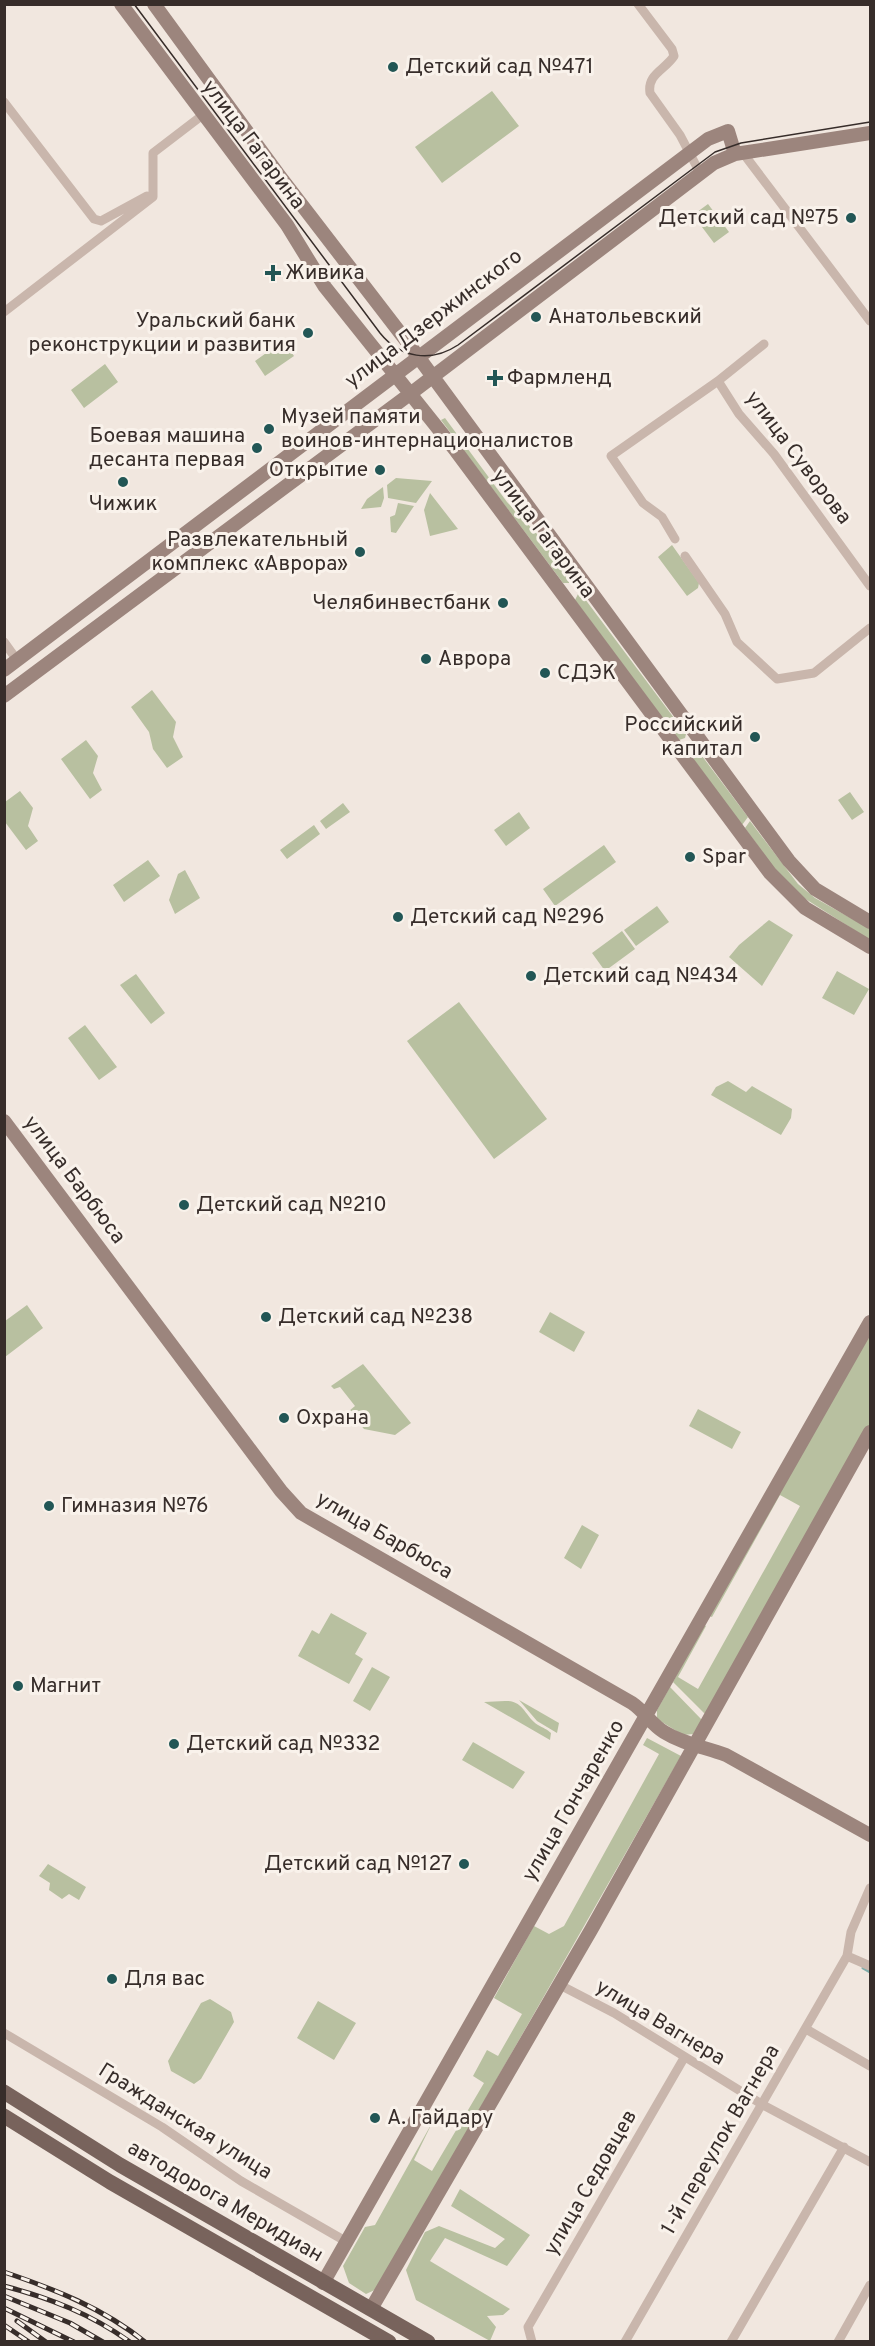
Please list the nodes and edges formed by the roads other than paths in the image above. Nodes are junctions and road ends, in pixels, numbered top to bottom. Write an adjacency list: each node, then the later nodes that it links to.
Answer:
1 (121, 4): 5 (main road, улица Гагарина)
2 (154, 4): 14 (main road, улица Гагарина)
3 (638, 4): 7 (street)
4 (4, 102): 10 (street)
5 (204, 114): 10 (street); 15 (main road, улица Гагарина)
6 (870, 133): 8 (main road, улица Дзержинского)
7 (688, 153): 8 (main road, улица Дзержинского); 9 (street); 14 (main road, улица Дзержинского)
8 (739, 154): 9 (main road, улица Дзержинского); 12 (street)
9 (700, 173): 16 (main road, улица Дзержинского)
10 (154, 192): 11 (street)
11 (4, 312)
12 (870, 321)
13 (764, 345): 17 (street)
14 (419, 358): 15 (main road, улица Дзержинского); 16 (main road, улица Гагарина)
15 (395, 376): 18 (main road, улица Гагарина); 23 (main road, улица Дзержинского)
16 (432, 378): 18 (main road, улица Дзержинского); 21 (main road, улица Гагарина)
17 (718, 381): 19 (street); 22 (street, улица Суворова)
18 (410, 394): 24 (main road, улица Гагарина); 25 (main road, улица Дзержинского)
19 (675, 539)
20 (685, 556): 26 (street)
21 (582, 582): 24 (main road); 32 (main road, улица Гагарина)
22 (870, 586)
23 (113, 588): 25 (main road); 28 (main road, улица Дзержинского)
24 (563, 596): 33 (main road, улица Гагарина)
25 (126, 605): 30 (main road, улица Дзержинского)
26 (870, 628)
27 (4, 642): 28 (street)
28 (17, 660): 29 (main road, улица Дзержинского); 30 (main road)
29 (4, 670)
30 (29, 678): 31 (main road, улица Дзержинского)
31 (4, 696)
32 (699, 740): 33 (main road); 34 (main road, улица Гагарина)
33 (681, 753): 35 (main road, улица Гагарина)
34 (870, 922)
35 (870, 947)
36 (5, 1124): 39 (main road, улица Барбюса)
37 (870, 1322): 39 (main road, улица Гончаренко)
38 (870, 1432): 40 (main road)
39 (647, 1716): 40 (main road, улица Барбюса); 55 (main road, улица Гончаренко)
40 (695, 1744): 41 (main road, улица Барбюса); 45 (main road)
41 (870, 1835)
42 (870, 1888): 43 (street, 1-й переулок Вагнера)
43 (847, 1956): 44 (street); 46 (street, 1-й переулок Вагнера)
44 (870, 1966)
45 (558, 1984): 48 (street, улица Вагнера); 59 (main road)
46 (806, 2029): 49 (street); 51 (street, 1-й переулок Вагнера)
47 (4, 2033): 55 (street, Гражданская улица)
48 (684, 2058): 51 (street, улица Вагнера); 63 (street, улица Седовцев)
49 (870, 2066)
50 (4, 2092): 56 (main road, автодорога Меридиан)
51 (763, 2104): 53 (street, улица Вагнера); 64 (street, 1-й переулок Вагнера)
52 (4, 2116): 58 (main road, автодорога Меридиан)
53 (844, 2147): 54 (street, улица Вагнера); 65 (street)
54 (870, 2162)
55 (347, 2242): 56 (main road, улица Гончаренко)
56 (323, 2283): 58 (main road, улица Гончаренко); 59 (main road, автодорога Меридиан)
57 (870, 2285): 66 (street)
58 (314, 2300): 60 (main road, автодорога Меридиан)
59 (371, 2309): 60 (main road); 62 (main road, автодорога Меридиан)
60 (362, 2326): 61 (main road, автодорога Меридиан)
61 (389, 2342)
62 (428, 2342)
63 (532, 2342)
64 (625, 2342)
65 (731, 2342)
66 (838, 2342)

